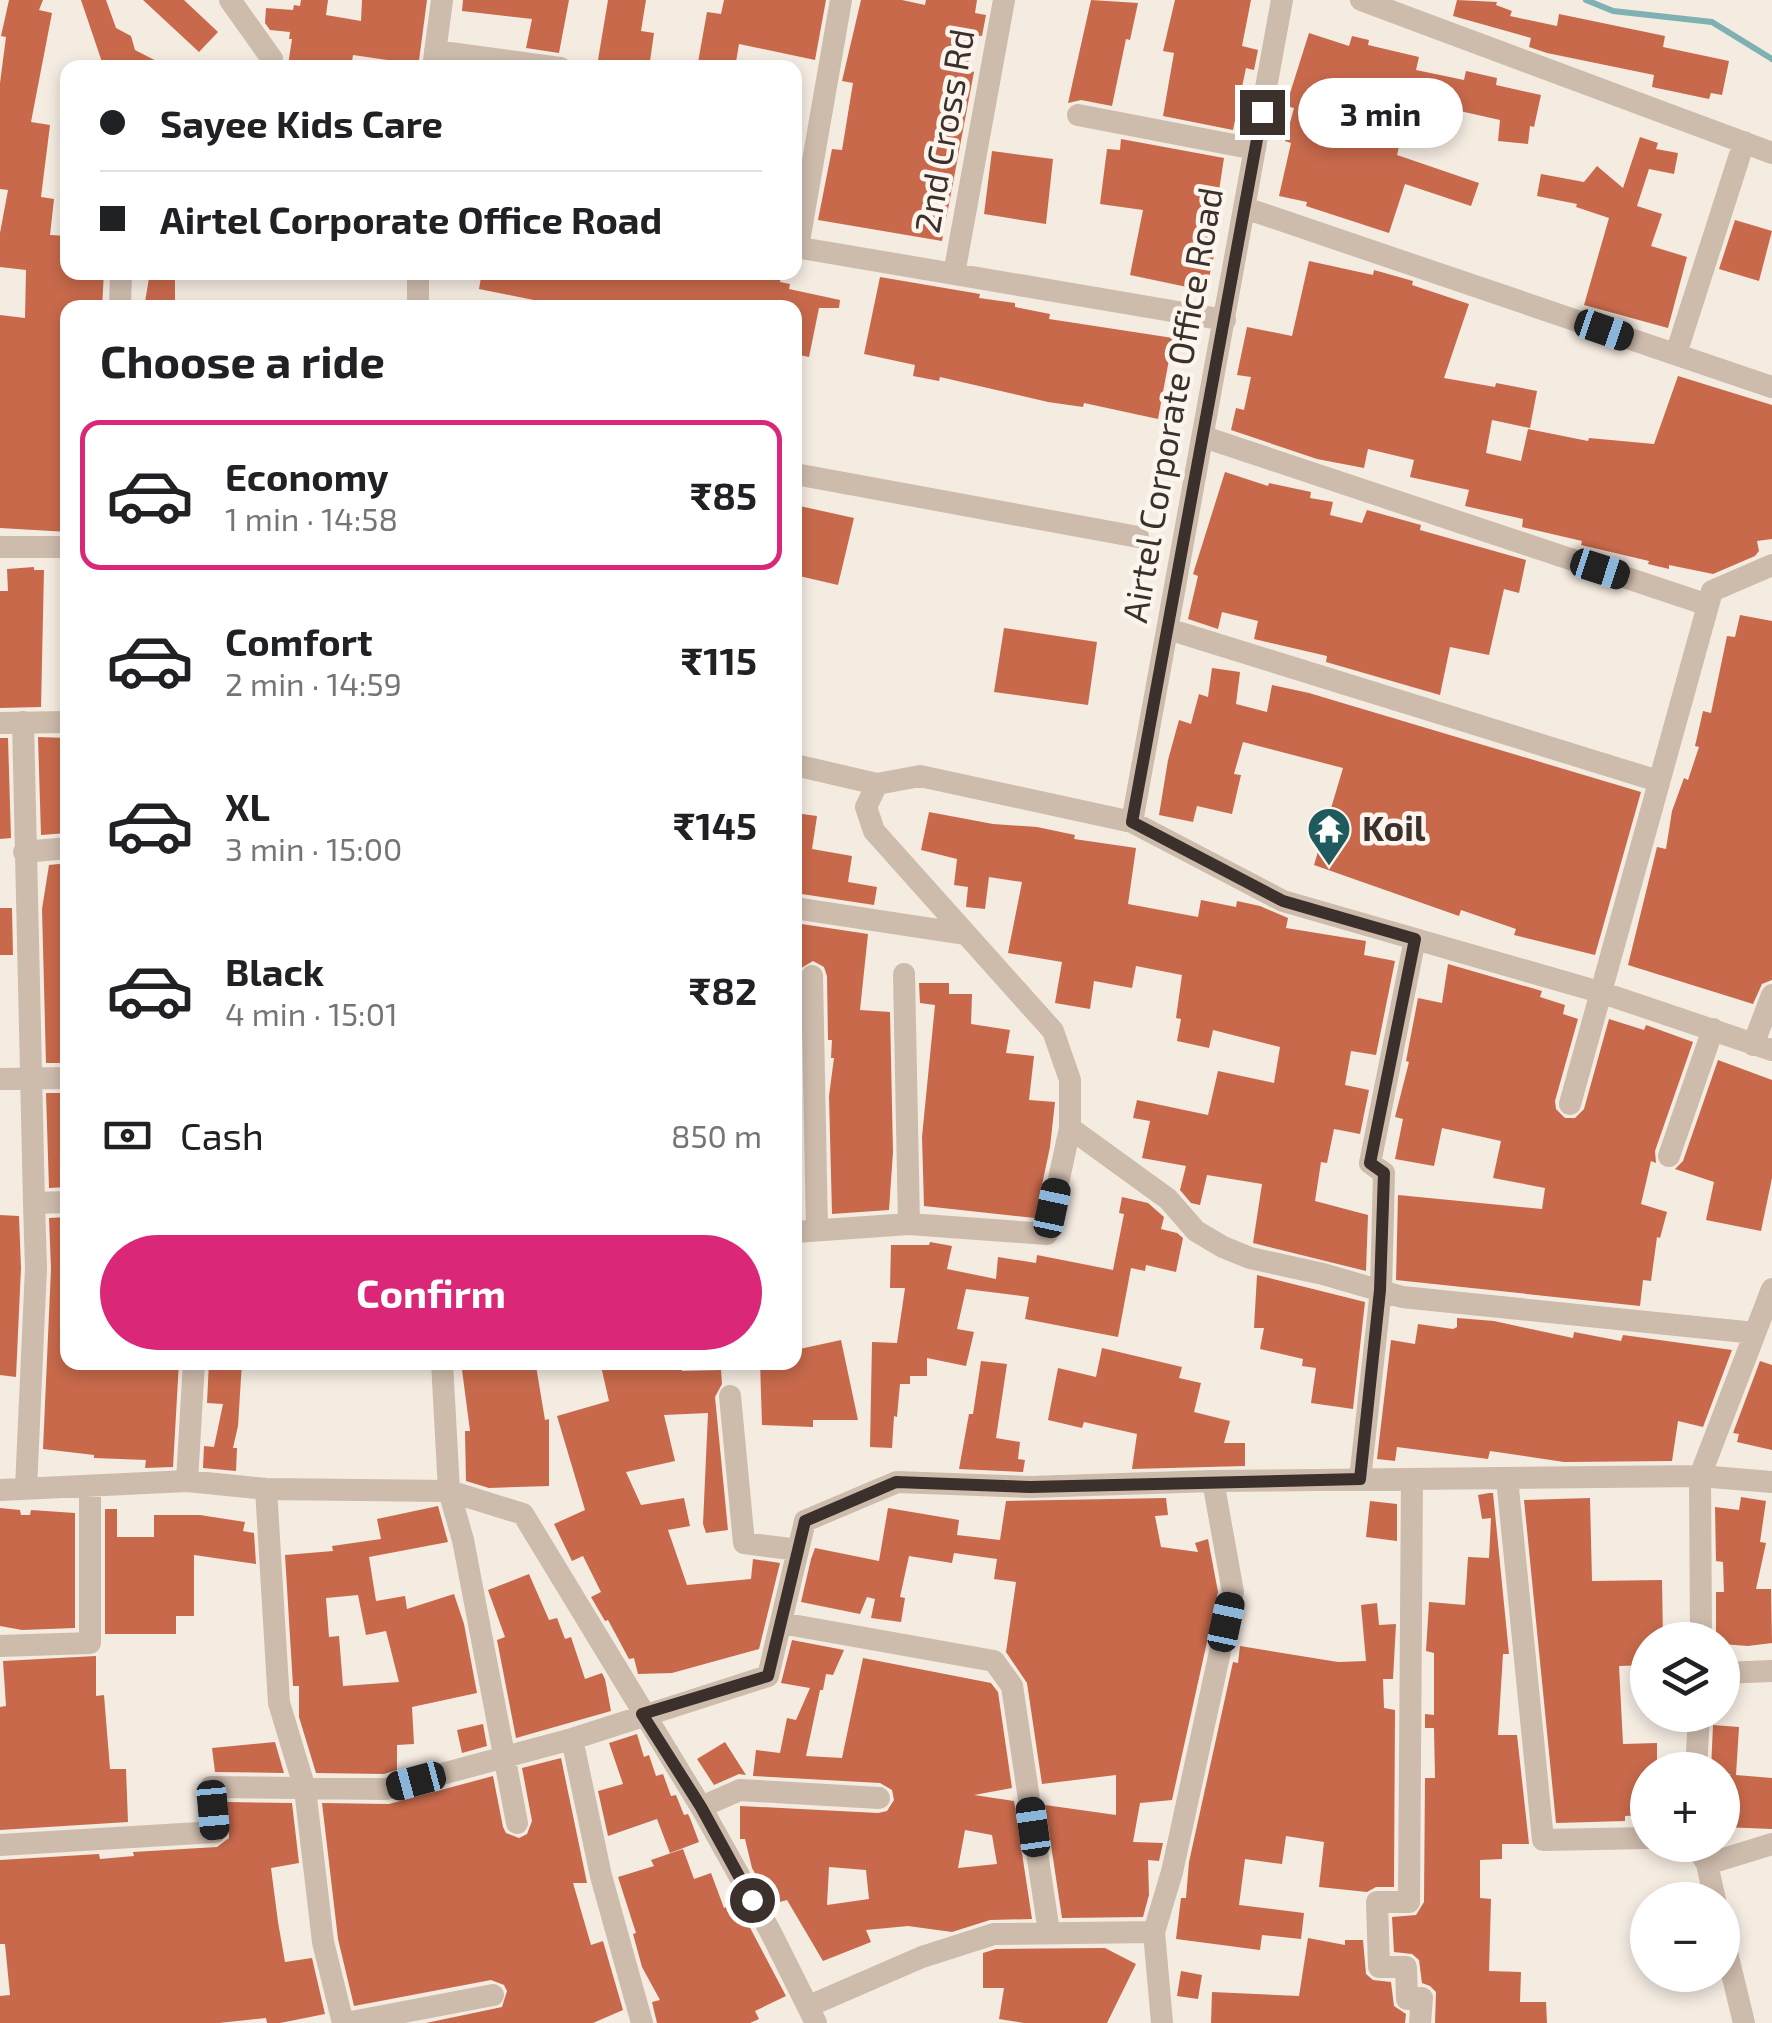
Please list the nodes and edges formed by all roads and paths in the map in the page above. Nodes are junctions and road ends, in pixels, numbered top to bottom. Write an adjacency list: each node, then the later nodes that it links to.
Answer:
1 (230, 0): 7 (street)
2 (442, 0): 8 (street)
3 (841, 0): 14 (street)
4 (1004, 0): 16 (street, 2nd Cross Rd)
5 (1282, 0): 11 (street, Airtel Corporate Office Road)
6 (1361, 0): 10 (street)
7 (272, 59)
8 (434, 59)
9 (1078, 115): 11 (street)
10 (1744, 142): 12 (street); 18 (street)
11 (1255, 149): 13 (street, Airtel Corporate Office Road)
12 (1772, 153)
13 (1245, 208): 17 (street, Airtel Corporate Office Road); 18 (street)
14 (802, 219)
15 (802, 248): 16 (street)
16 (954, 274): 17 (street)
17 (1225, 320): 20 (street, Airtel Corporate Office Road)
18 (1676, 354): 19 (street)
19 (1772, 387)
20 (1204, 437): 26 (street); 27 (street, Airtel Corporate Office Road)
21 (802, 475): 22 (street)
22 (1138, 537)
23 (0, 546): 24 (street)
24 (60, 547)
25 (1772, 565): 26 (street)
26 (1708, 605): 31 (street)
27 (1168, 629): 31 (street); 33 (street, Airtel Corporate Office Road)
28 (11, 722): 29 (street); 35 (street)
29 (60, 722)
30 (802, 767): 32 (street)
31 (1658, 781): 41 (street)
32 (877, 784): 33 (street); 37 (street)
33 (1132, 822): 38 (street)
34 (60, 849): 35 (street)
35 (24, 852): 45 (street)
36 (802, 909): 37 (street)
37 (966, 934): 49 (street)
38 (1415, 939): 41 (street); 56 (street)
39 (904, 974): 53 (street)
40 (812, 976): 54 (street)
41 (1603, 993): 43 (street); 48 (street)
42 (1772, 995): 44 (street)
43 (1714, 1029): 44 (street); 50 (street)
44 (1763, 1047)
45 (32, 1078): 46 (street); 47 (street); 52 (street)
46 (60, 1078)
47 (0, 1079)
48 (1570, 1104)
49 (1070, 1128): 53 (street); 56 (street)
50 (1669, 1156)
51 (60, 1202): 52 (street)
52 (34, 1203): 69 (street)
53 (909, 1224): 54 (street)
54 (806, 1230)
55 (1772, 1288): 57 (street)
56 (1380, 1290): 57 (street); 63 (street)
57 (1755, 1332): 61 (street)
58 (194, 1370): 65 (street)
59 (442, 1370): 72 (street)
60 (730, 1396): 73 (street)
61 (1700, 1476): 62 (street); 67 (street); 74 (street)
62 (1507, 1478): 64 (street); 86 (street)
63 (1360, 1479): 64 (street); 66 (street)
64 (1412, 1479): 98 (street)
65 (187, 1481): 68 (street); 70 (street)
66 (1213, 1481): 73 (street); 91 (street)
67 (1772, 1482)
68 (90, 1486): 69 (street); 76 (street)
69 (26, 1488): 71 (street)
70 (266, 1489): 72 (street); 82 (street)
71 (0, 1490)
72 (448, 1491): 79 (street); 81 (street)
73 (798, 1550): 75 (street)
74 (1701, 1622)
75 (781, 1623): 79 (street); 90 (street)
76 (0, 1646)
77 (1772, 1671): 78 (street)
78 (1740, 1672)
79 (642, 1714): 80 (street); 84 (street)
80 (572, 1739): 81 (street); 96 (street)
81 (505, 1757): 82 (street); 85 (street)
82 (305, 1789): 88 (street); 95 (street)
83 (880, 1798): 84 (street)
84 (701, 1807): 94 (street)
85 (517, 1822)
86 (1630, 1838)
87 (1772, 1844): 89 (street)
88 (0, 1845)
89 (1740, 1849)
90 (1049, 1932): 91 (street); 94 (street)
91 (1154, 1932): 97 (street)
92 (1737, 1992): 99 (street)
93 (493, 1996): 95 (street)
94 (812, 2014)
95 (344, 2023)
96 (642, 2023)
97 (1162, 2023)
98 (1420, 2023)
99 (1744, 2023)

